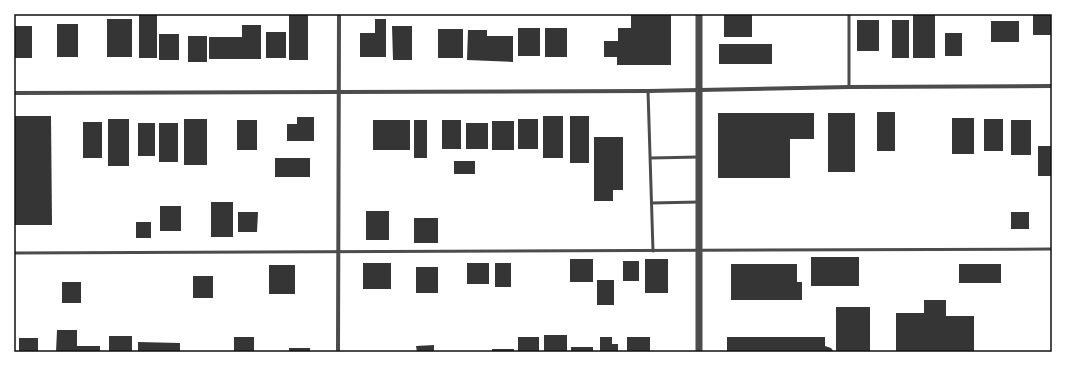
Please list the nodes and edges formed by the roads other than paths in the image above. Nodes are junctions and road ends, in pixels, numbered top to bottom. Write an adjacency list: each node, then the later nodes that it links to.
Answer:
1 (339, 14): 8 (street)
2 (698, 14): 6 (street)
3 (849, 14): 5 (lane)
4 (1052, 86): 5 (street)
5 (849, 87): 6 (street)
6 (699, 90): 7 (street); 10 (street)
7 (648, 91): 8 (street); 11 (lane)
8 (339, 92): 9 (street); 17 (street)
9 (14, 93)
10 (699, 157): 11 (lane); 12 (street)
11 (651, 158): 13 (lane)
12 (699, 202): 13 (lane); 15 (street)
13 (652, 203): 16 (lane)
14 (1052, 249): 15 (lane)
15 (699, 250): 16 (lane); 20 (street)
16 (653, 251): 17 (lane)
17 (338, 252): 18 (lane); 19 (street)
18 (14, 253)
19 (338, 352)
20 (699, 352)

